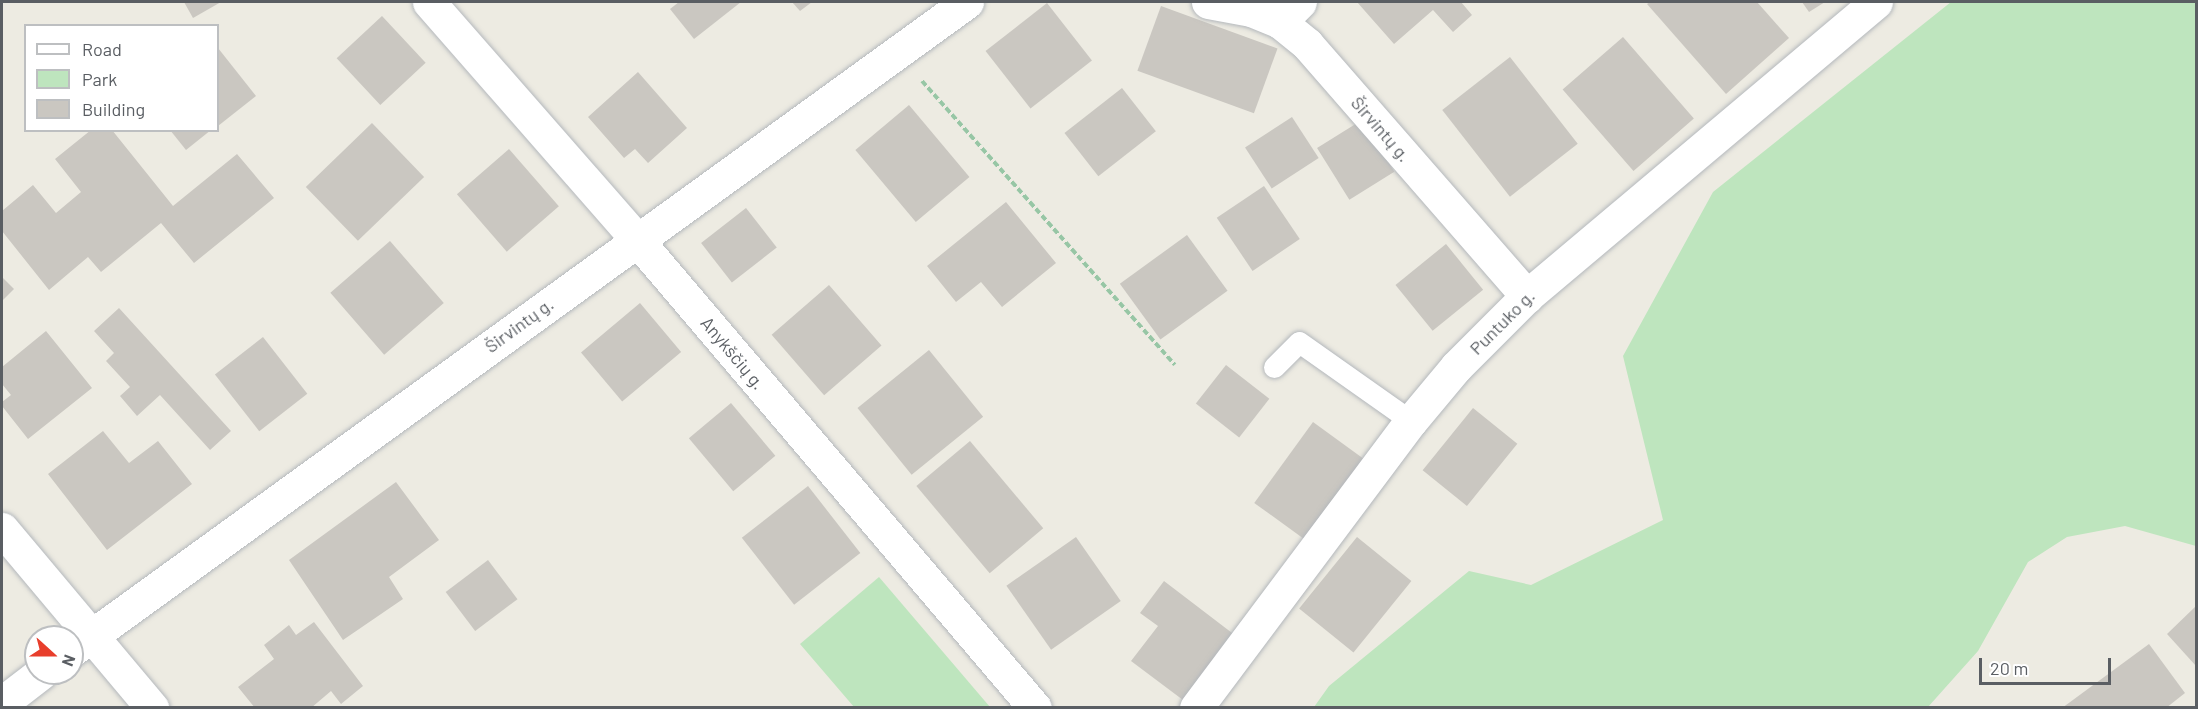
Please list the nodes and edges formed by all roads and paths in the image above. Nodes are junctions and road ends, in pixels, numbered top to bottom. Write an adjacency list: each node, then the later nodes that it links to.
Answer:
1 (429, 2): 7 (street, Anykščių g.)
2 (967, 2): 6 (street, Širvintų g.)
3 (1208, 2): 5 (street, Širvintų g.)
4 (1876, 2): 8 (street, Puntuko g.)
5 (1290, 12): 8 (street, Širvintų g.)
6 (896, 53): 7 (street, Širvintų g.); 9 (path)
7 (637, 240): 14 (street, Širvintų g.); 19 (street, Anykščių g.)
8 (1527, 296): 11 (street, Puntuko g.)
9 (1175, 365)
10 (1274, 367): 11 (lane)
11 (1411, 422): 20 (street, Puntuko g.)
12 (2, 529): 13 (street)
13 (70, 625)
14 (84, 641)
15 (84, 644): 18 (street)
16 (25, 685): 17 (street)
17 (2, 703)
18 (152, 708)
19 (1035, 708)
20 (1196, 708)

